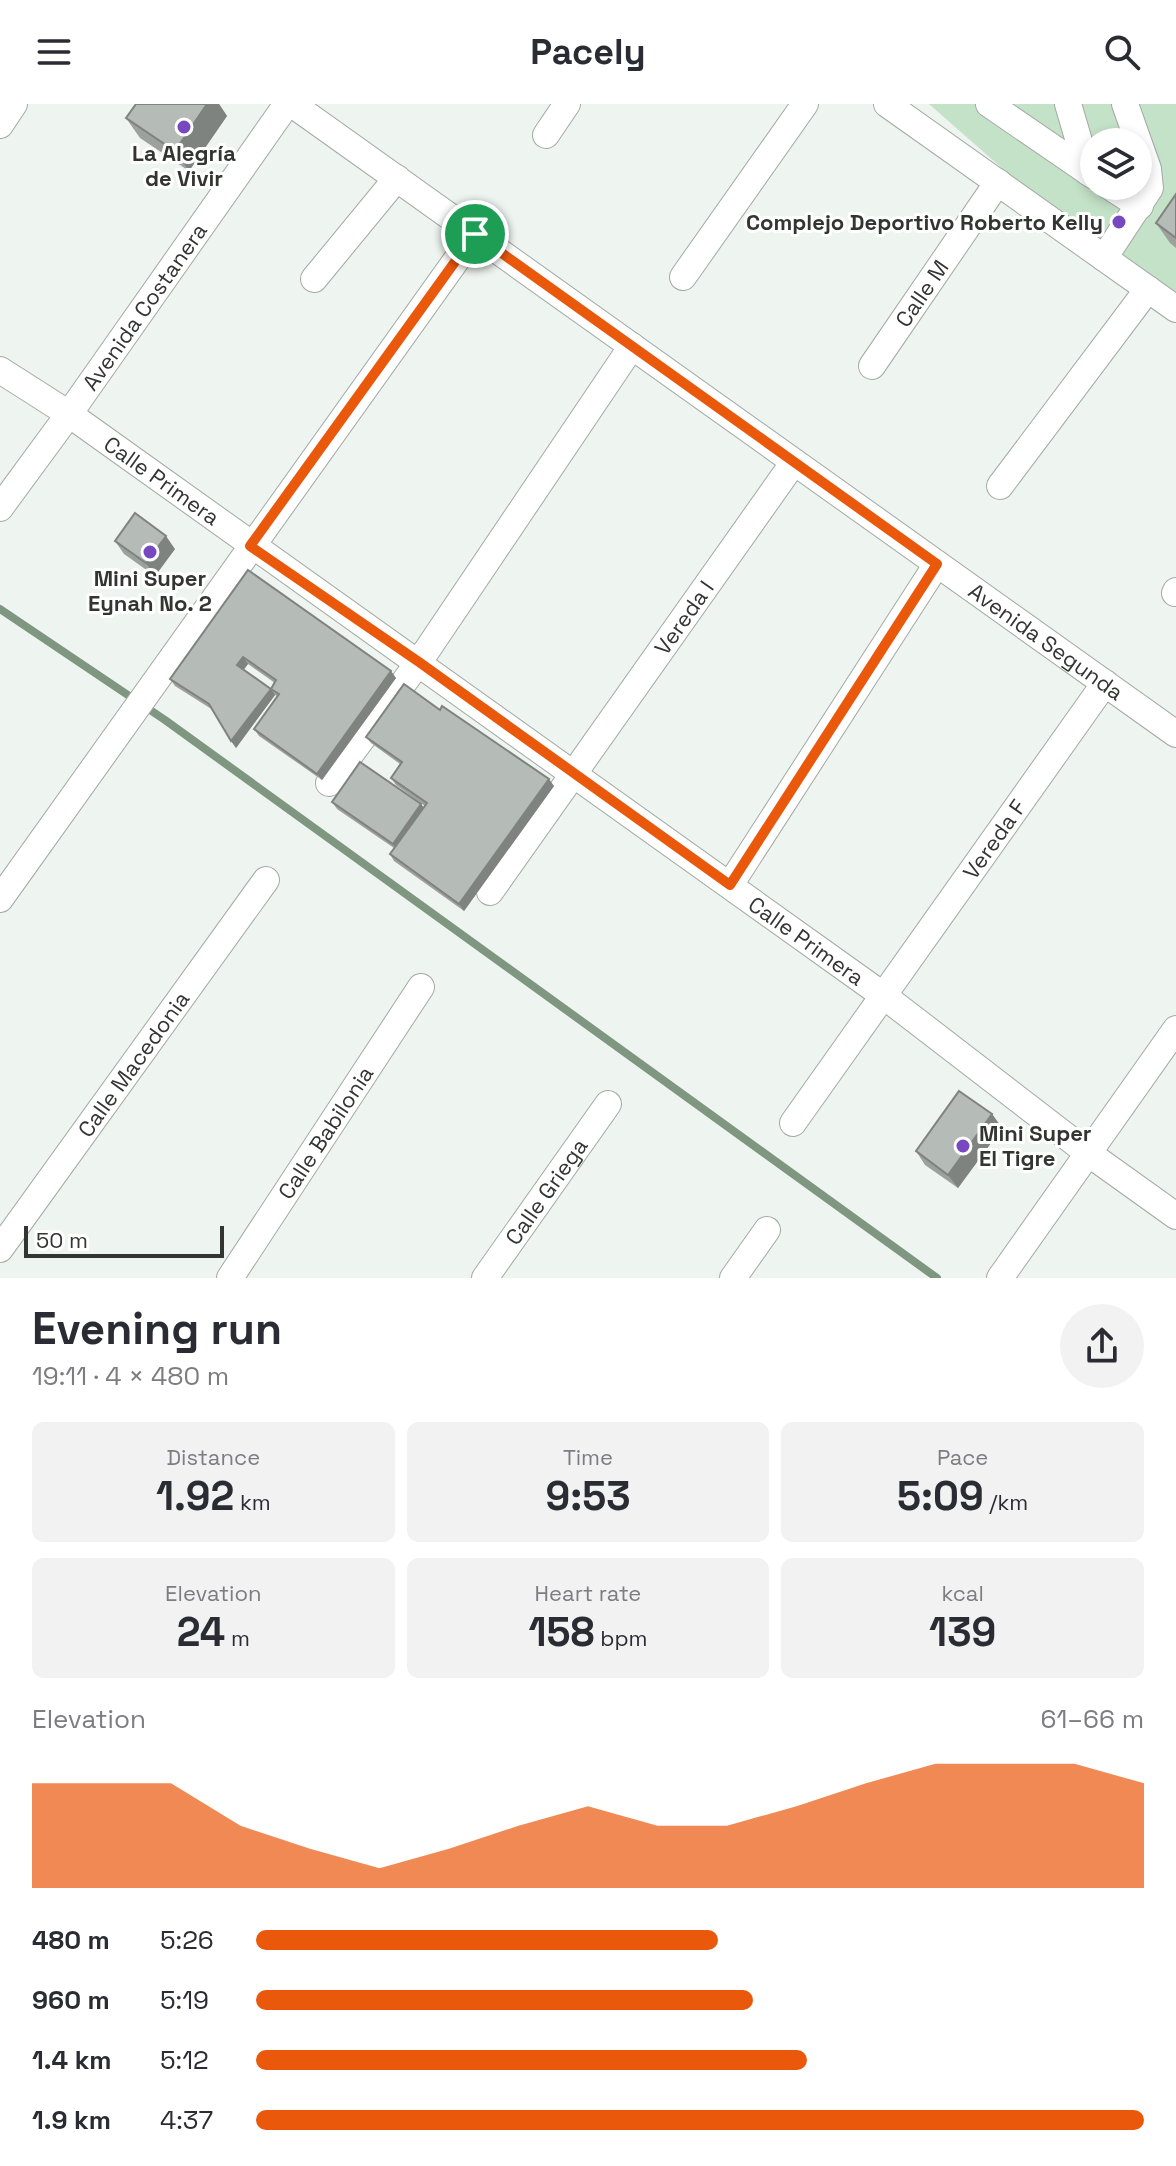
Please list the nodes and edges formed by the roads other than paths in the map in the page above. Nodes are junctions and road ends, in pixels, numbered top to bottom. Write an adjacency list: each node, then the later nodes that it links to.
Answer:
1 (14, 104): 10 (street)
2 (290, 104): 14 (street, Avenida Segunda); 27 (street, Avenida Costanera)
3 (567, 104): 11 (street)
4 (805, 104): 20 (street)
5 (887, 104): 15 (street)
6 (989, 104): 9 (street)
7 (1068, 104): 12 (street)
8 (1125, 104): 17 (street)
9 (1019, 115): 13 (street)
10 (0, 125)
11 (546, 135)
12 (1080, 135)
13 (1080, 164)
14 (397, 178): 18 (street, Avenida Segunda); 21 (street)
15 (998, 182): 19 (street); 25 (street, Calle M)
16 (1131, 200): 17 (street)
17 (1140, 206): 19 (street)
18 (475, 234): 24 (street, Avenida Segunda); 31 (street)
19 (1104, 258): 22 (street)
20 (683, 277)
21 (314, 279)
22 (1148, 289): 23 (street); 29 (street)
23 (1176, 309)
24 (632, 346): 28 (street, Avenida Segunda); 33 (street)
25 (872, 366)
26 (0, 370): 27 (street, Calle Primera)
27 (69, 414): 30 (street, Avenida Costanera); 31 (street, Calle Primera)
28 (794, 462): 32 (street, Avenida Segunda); 36 (street, Vereda I)
29 (1000, 486)
30 (0, 508)
31 (250, 546): 33 (street, Calle Primera); 41 (street)
32 (937, 564): 34 (street, Avenida Segunda); 39 (street)
33 (419, 662): 36 (street, Calle Primera); 37 (street)
34 (1105, 683): 35 (street, Avenida Segunda); 43 (street, Vereda F)
35 (1176, 734)
36 (575, 774): 39 (street, Calle Primera); 40 (street, Vereda I)
37 (329, 783)
38 (266, 880): 50 (street, Calle Macedonia)
39 (730, 885): 43 (street, Calle Primera)
40 (490, 892)
41 (0, 899)
42 (421, 987): 51 (street, Calle Babilonia)
43 (884, 996): 46 (street, Vereda F); 47 (street, Calle Primera)
44 (1176, 1029): 47 (street)
45 (608, 1104): 52 (street, Calle Griega)
46 (793, 1123)
47 (1088, 1153): 48 (street, Calle Primera); 54 (street)
48 (1176, 1216)
49 (767, 1230): 53 (street)
50 (0, 1249)
51 (230, 1278)
52 (485, 1278)
53 (733, 1278)
54 (1000, 1278)

